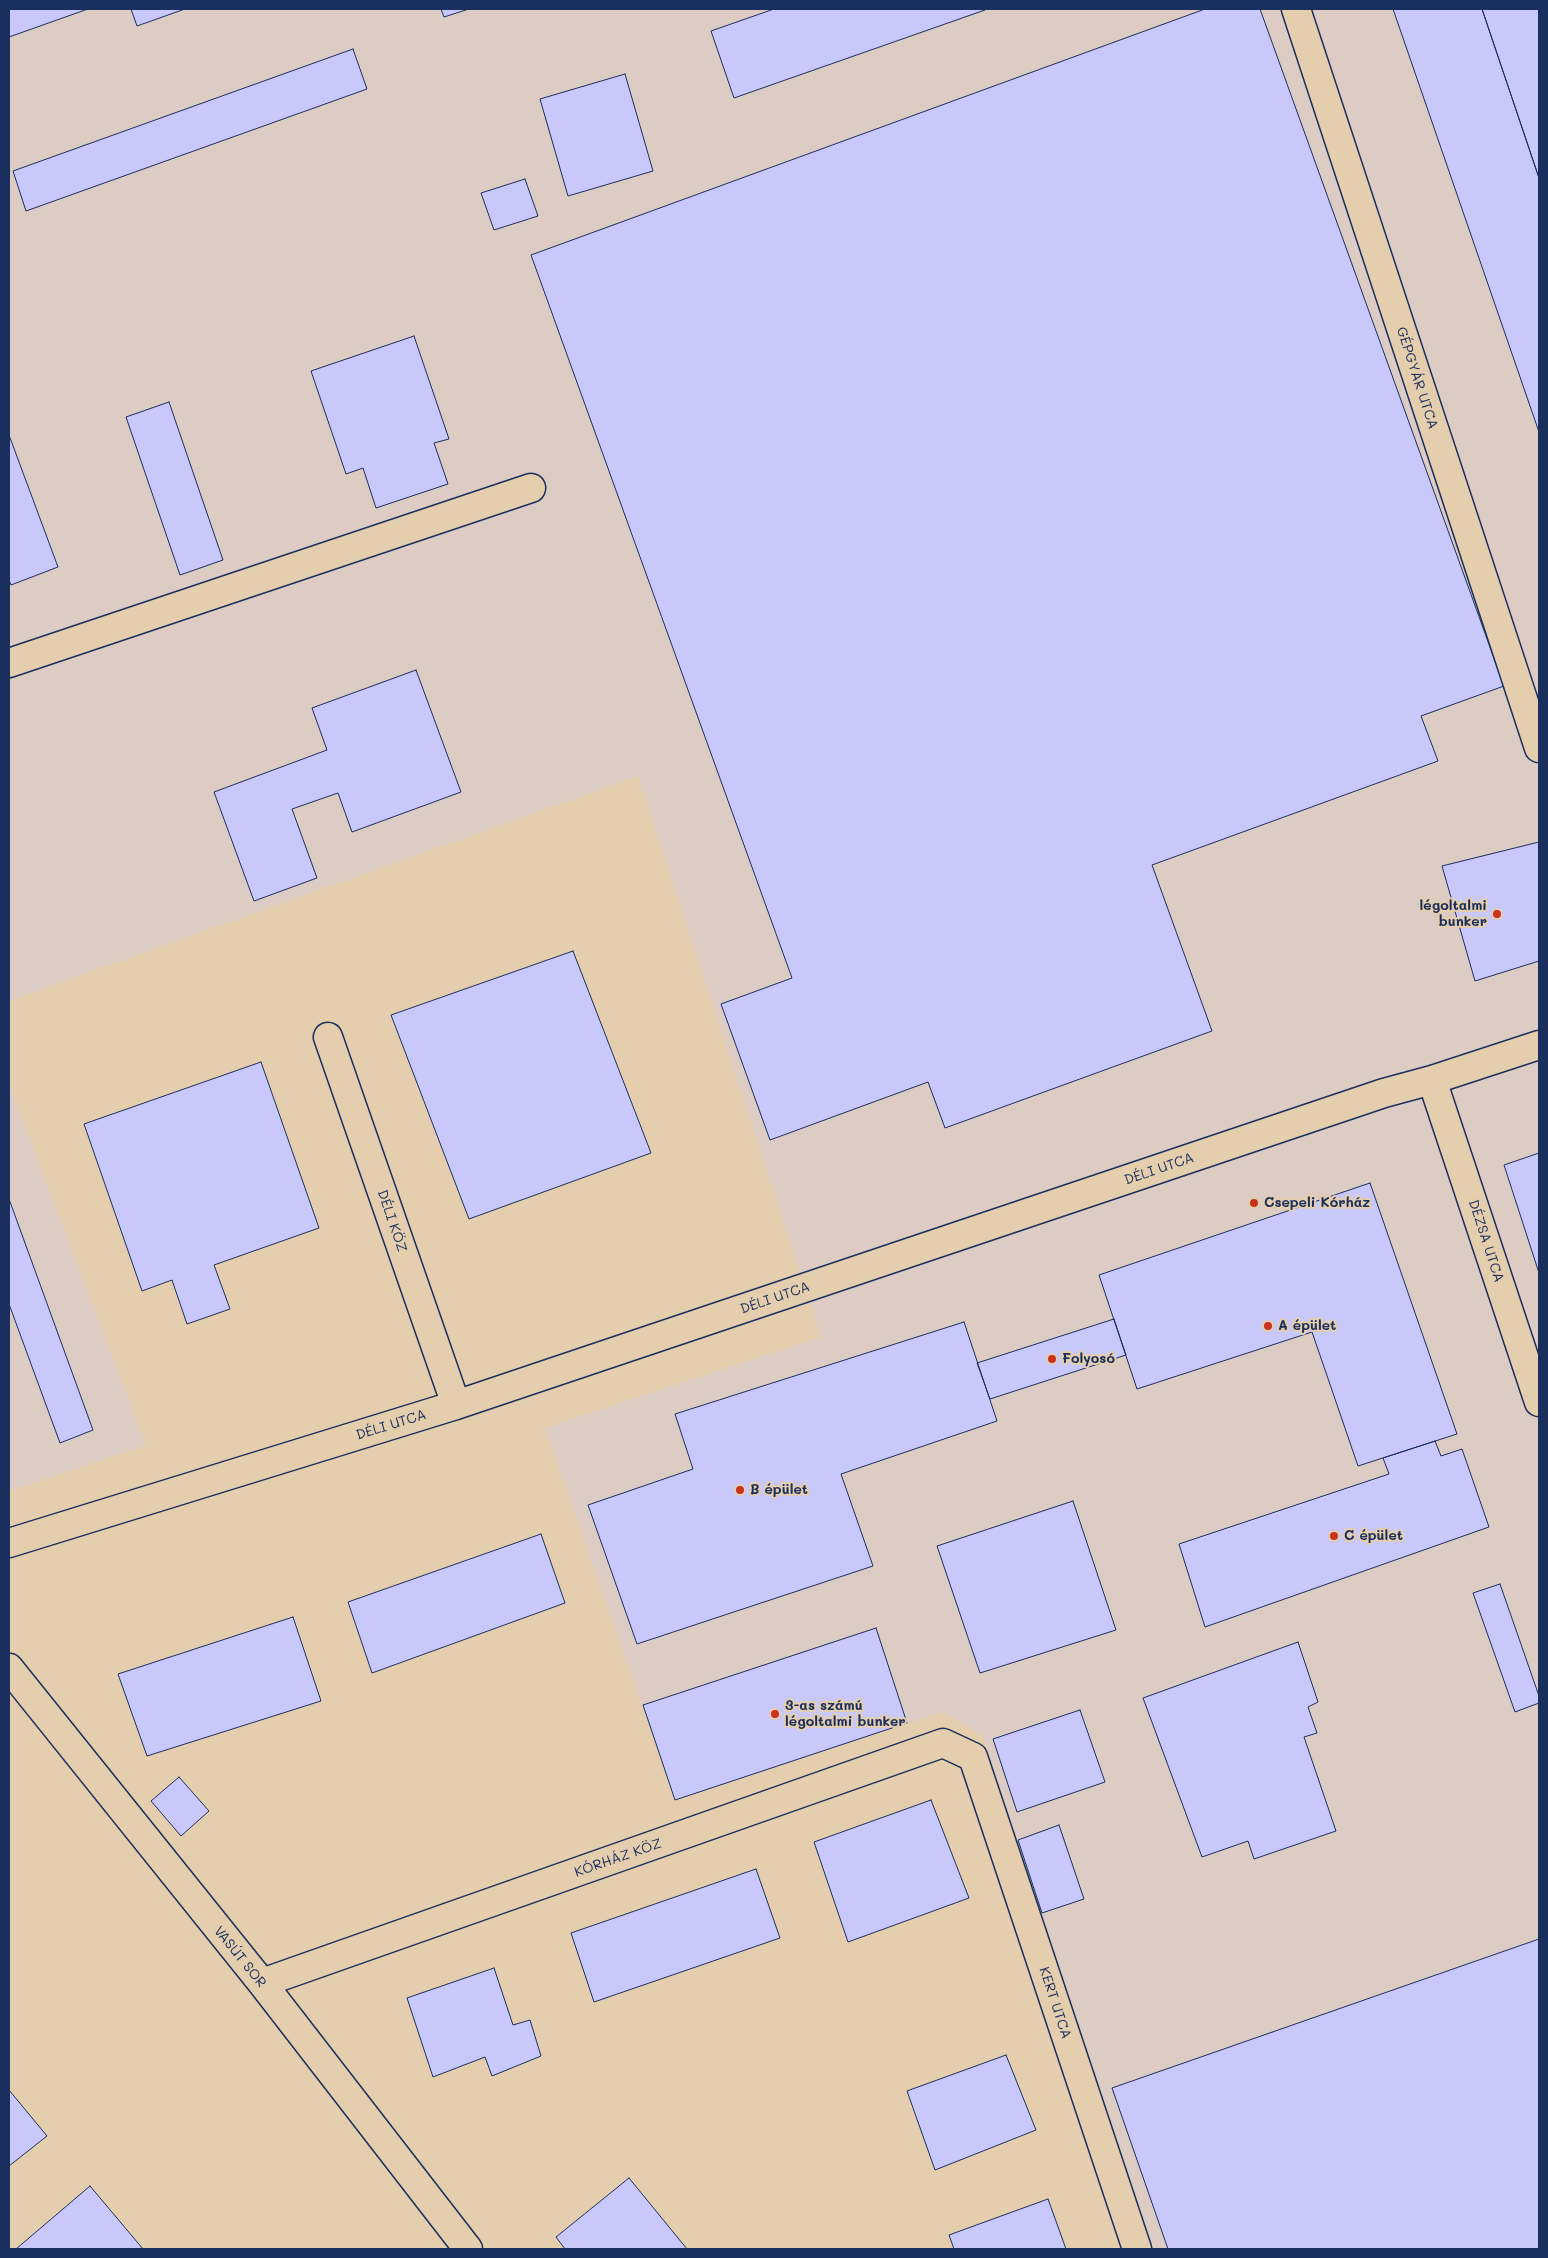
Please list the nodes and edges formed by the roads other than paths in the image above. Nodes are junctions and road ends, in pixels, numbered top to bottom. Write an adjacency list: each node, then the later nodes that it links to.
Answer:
1 (1296, 9): 4 (street, GÉPGYÁR UTCA)
2 (531, 488): 3 (street)
3 (9, 663)
4 (1539, 748)
5 (328, 1037): 9 (street, DÉLI KÖZ)
6 (1539, 1045): 7 (street, DÉLI UTCA)
7 (1432, 1080): 8 (street, DÉZSA UTCA); 9 (street, DÉLI UTCA)
8 (1539, 1402)
9 (456, 1405): 10 (street, DÉLI UTCA)
10 (9, 1542)
11 (9, 1668): 13 (street, VASÚT SOR)
12 (973, 1757): 13 (street, KÓRHÁZ KÖZ); 15 (street, KERT UTCA)
13 (262, 1983): 14 (street, VASÚT SOR)
14 (468, 2249)
15 (1137, 2249)

